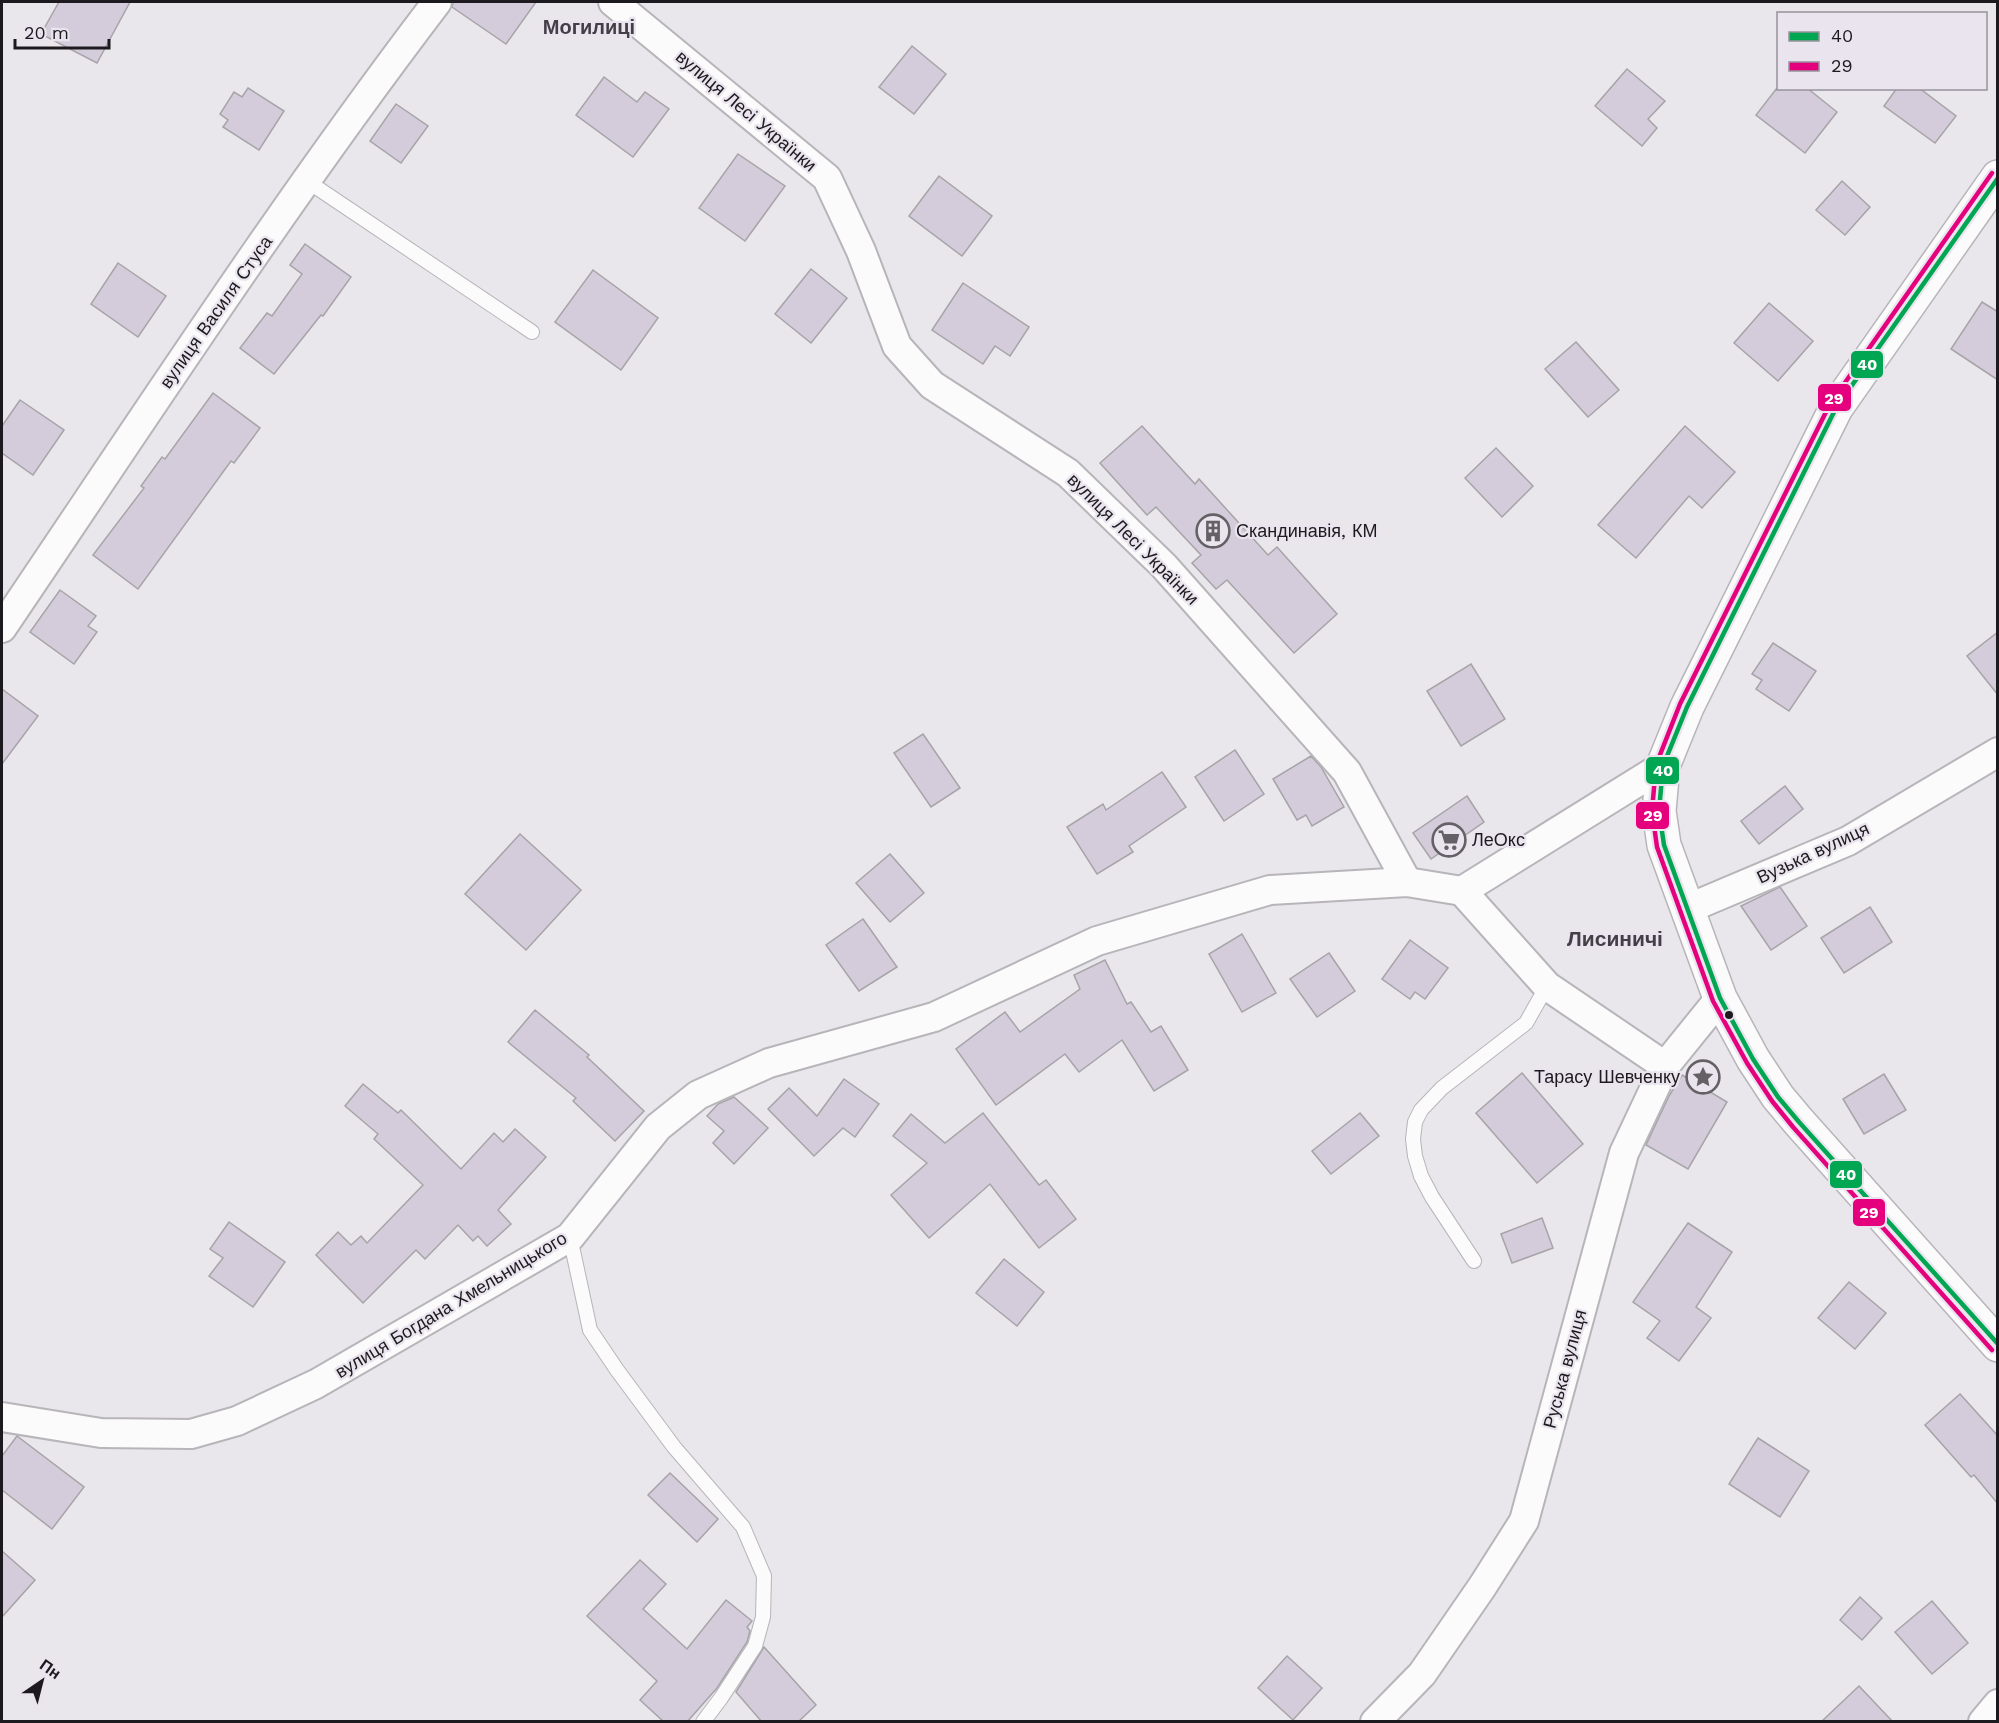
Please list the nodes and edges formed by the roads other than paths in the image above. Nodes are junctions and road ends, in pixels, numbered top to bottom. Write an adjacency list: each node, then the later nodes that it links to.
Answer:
1 (437, 2): 3 (street, вулиця Василя Стуса)
2 (614, 2): 9 (street, вулиця Лесі Українки)
3 (307, 181): 5 (lane); 6 (street, вулиця Василя Стуса)
4 (1994, 188): 8 (main road)
5 (532, 332)
6 (2, 628)
7 (1998, 752): 11 (street, Вузька вулиця)
8 (1663, 766): 10 (street); 11 (main road)
9 (1407, 882): 10 (street, вулиця Богдана Хмельницького); 15 (street, вулиця Богдана Хмельницького)
10 (1462, 891): 12 (street)
11 (1687, 909): 13 (main road)
12 (1547, 987): 14 (street); 16 (lane)
13 (1720, 998): 14 (street, Руська вулиця); 17 (main road)
14 (1665, 1066): 21 (street, Руська вулиця)
15 (570, 1237): 18 (street, вулиця Богдана Хмельницького); 20 (lane)
16 (1474, 1261)
17 (1998, 1345)
18 (2, 1417)
19 (1998, 1704): 22 (street)
20 (703, 1722)
21 (1375, 1722)
22 (1983, 1722)

